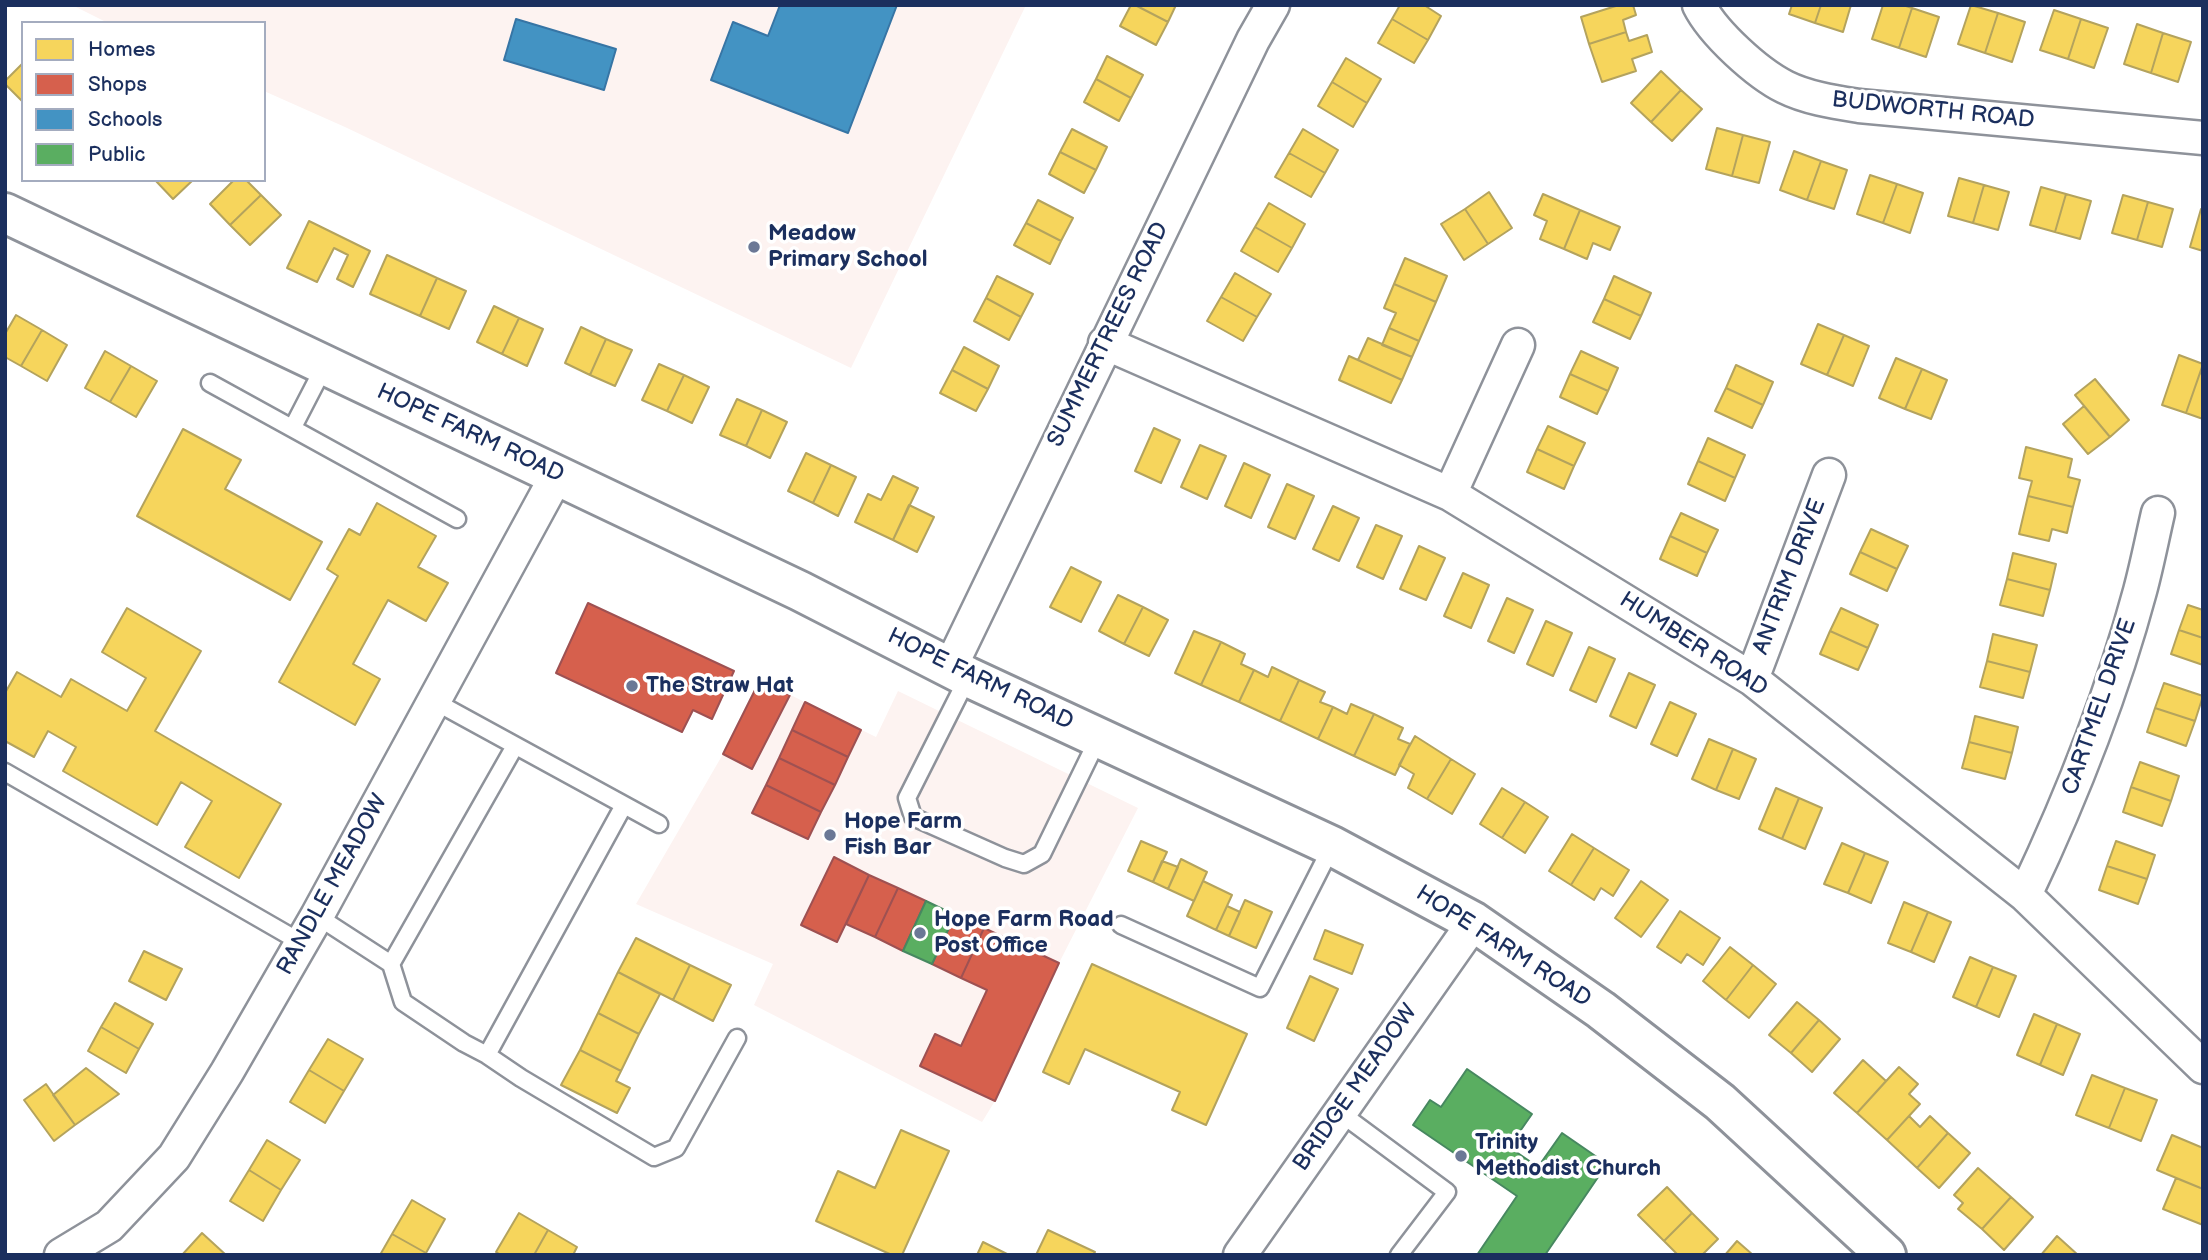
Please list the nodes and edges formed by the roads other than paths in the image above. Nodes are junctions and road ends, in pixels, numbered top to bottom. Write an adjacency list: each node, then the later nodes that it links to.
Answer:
1 (1273, 5): 5 (street, SUMMERTREES ROAD)
2 (1699, 5): 3 (street, BUDWORTH ROAD)
3 (2203, 138)
4 (6, 215): 7 (street, HOPE FARM ROAD)
5 (1105, 343): 12 (street, HUMBER ROAD); 15 (street, SUMMERTREES ROAD)
6 (1518, 345): 12 (street)
7 (325, 365): 9 (lane); 10 (street, HOPE FARM ROAD)
8 (210, 383): 9 (lane)
9 (293, 427): 14 (lane)
10 (556, 475): 15 (street, HOPE FARM ROAD); 17 (street, RANDLE MEADOW)
11 (1829, 475): 16 (street, ANTRIM DRIVE)
12 (1450, 494): 16 (street, HUMBER ROAD)
13 (2158, 513): 24 (street, CARTMEL DRIVE)
14 (457, 519)
15 (959, 672): 18 (street, HOPE FARM ROAD); 18 (lane)
16 (1752, 679): 24 (street, HUMBER ROAD)
17 (434, 701): 19 (lane); 27 (street, RANDLE MEADOW)
18 (1099, 737): 23 (street, HOPE FARM ROAD)
19 (515, 746): 21 (lane); 28 (lane)
20 (5, 772): 27 (lane)
21 (624, 805): 22 (lane); 30 (lane)
22 (659, 824)
23 (1332, 845): 25 (street, HOPE FARM ROAD); 26 (lane)
24 (2025, 895): 31 (street, HUMBER ROAD)
25 (1474, 922): 32 (street, BRIDGE MEADOW); 36 (street, HOPE FARM ROAD)
26 (1121, 925)
27 (309, 929): 28 (lane); 34 (street, RANDLE MEADOW)
28 (391, 964): 30 (lane)
29 (737, 1038): 30 (lane)
30 (487, 1055)
31 (2203, 1067)
32 (1339, 1112): 33 (street, BRIDGE MEADOW); 35 (lane)
33 (1251, 1250)
34 (61, 1255)
35 (1399, 1255)
36 (1886, 1255)

